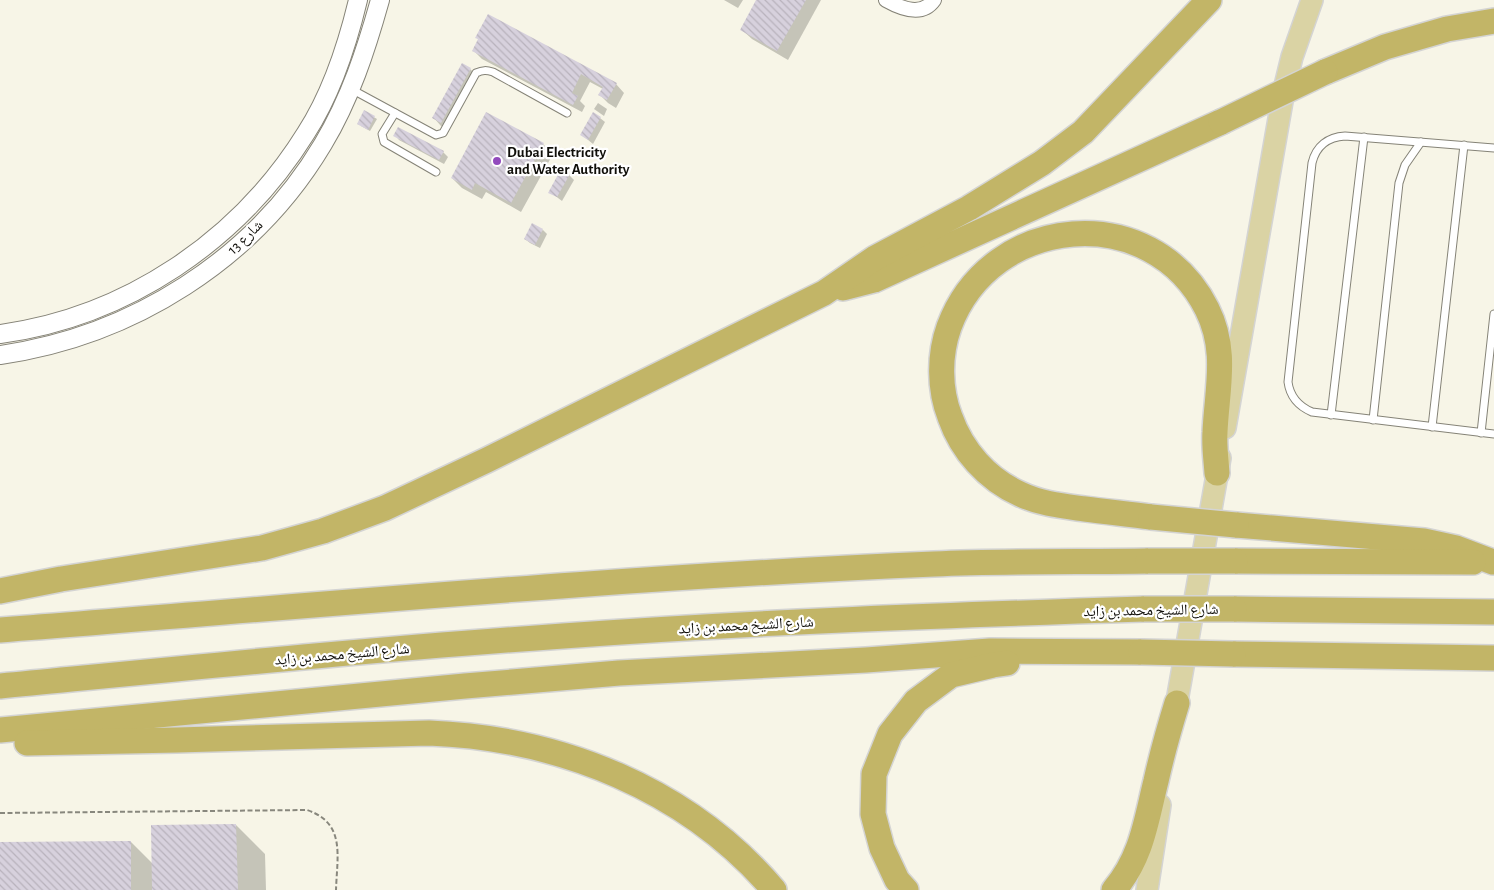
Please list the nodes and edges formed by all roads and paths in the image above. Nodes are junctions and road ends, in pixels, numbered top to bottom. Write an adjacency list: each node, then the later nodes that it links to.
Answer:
1 (358, 0): 18 (street, شارع 13)
2 (380, 0): 8 (street, شارع 13)
3 (886, 0): 4 (street)
4 (934, 0)
5 (1209, 0): 16 (highway)
6 (1312, 0): 25 (main road)
7 (1494, 21): 16 (highway, bridge)
8 (350, 89): 9 (lane); 19 (street, شارع 13)
9 (395, 112): 10 (lane); 15 (lane)
10 (567, 112)
11 (1364, 137): 12 (lane); 20 (lane); 20 (lane)
12 (1421, 142): 13 (lane); 21 (lane)
13 (1464, 145): 14 (lane); 22 (lane)
14 (1494, 148)
15 (436, 172)
16 (824, 293): 27 (highway)
17 (1494, 314): 23 (lane)
18 (0, 334)
19 (0, 355)
20 (1331, 415): 21 (lane)
21 (1373, 420): 22 (lane)
22 (1432, 427): 23 (lane)
23 (1481, 433): 24 (lane)
24 (1494, 434)
25 (1218, 473): 26 (highway, bridge); 33 (main road)
26 (1494, 562): 29 (highway, bridge)
27 (0, 591)
28 (1492, 612): 32 (highway, شارع الشيخ محمد بن زايد, bridge)
29 (0, 630)
30 (1130, 651): 31 (highway, bridge); 34 (highway); 39 (highway)
31 (1490, 658)
32 (0, 686)
33 (1177, 703): 40 (highway); 41 (main road)
34 (0, 730)
35 (0, 743): 38 (highway)
36 (0, 813): 37 (path)
37 (336, 890)
38 (774, 890)
39 (906, 890)
40 (1114, 890)
41 (1147, 890)

